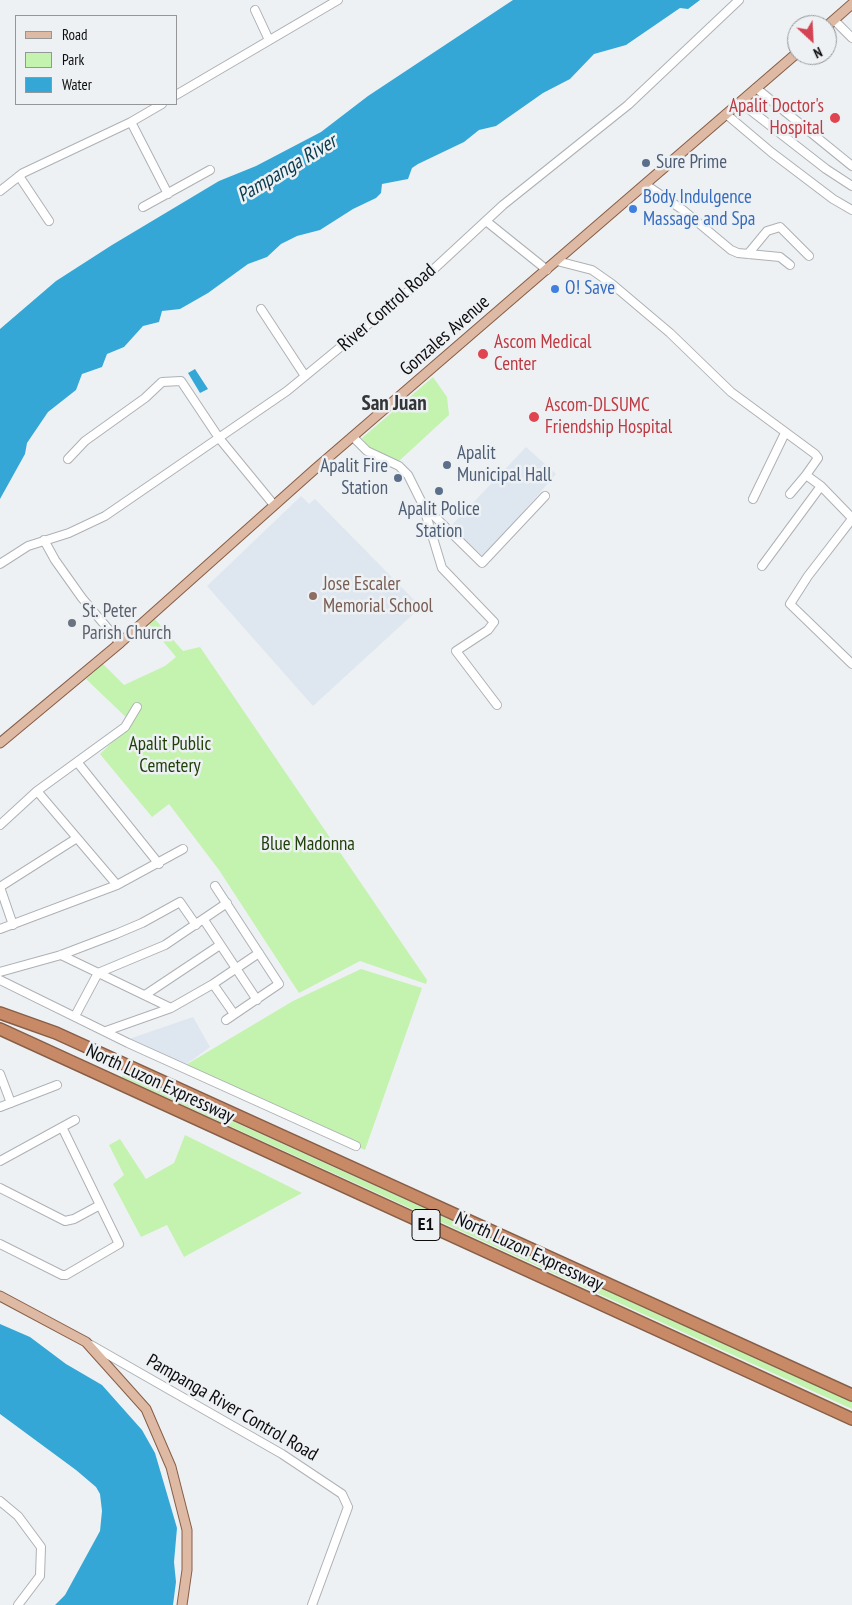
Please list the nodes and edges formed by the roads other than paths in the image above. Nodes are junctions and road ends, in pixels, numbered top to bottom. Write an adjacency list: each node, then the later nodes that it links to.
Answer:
1 (338, 0): 8 (street)
2 (739, 0): 26 (street, River Control Road)
3 (852, 4): 5 (main road)
4 (256, 10): 8 (street)
5 (837, 17)
6 (837, 28): 7 (street)
7 (852, 38)
8 (269, 40): 11 (street)
9 (787, 62): 10 (main road, Gonzales Avenue)
10 (756, 88): 12 (main road, Gonzales Avenue); 16 (street)
11 (178, 94)
12 (740, 102): 14 (main road, Gonzales Avenue); 20 (street)
13 (160, 105): 15 (street)
14 (726, 114): 19 (main road, Gonzales Avenue); 24 (street)
15 (131, 122): 18 (street); 22 (street)
16 (852, 166)
17 (210, 170): 22 (street)
18 (19, 176): 21 (street); 25 (street)
19 (646, 185): 27 (street); 29 (main road, Gonzales Avenue)
20 (852, 186)
21 (0, 191)
22 (168, 194): 23 (street)
23 (143, 207)
24 (852, 210)
25 (49, 221)
26 (486, 221): 31 (street); 33 (street, River Control Road)
27 (748, 254): 28 (street); 30 (street)
28 (808, 256)
29 (557, 261): 31 (main road, Gonzales Avenue); 34 (street)
30 (790, 265)
31 (547, 270): 35 (main road, Gonzales Avenue)
32 (261, 309): 33 (street)
33 (305, 376): 36 (street, River Control Road)
34 (784, 433): 38 (street); 42 (street)
35 (353, 437): 43 (street); 44 (main road, Gonzales Avenue)
36 (220, 438): 37 (street); 44 (street); 46 (street, River Control Road)
37 (68, 459)
38 (806, 475): 39 (street); 40 (street)
39 (821, 486): 45 (street); 48 (street)
40 (790, 494)
41 (545, 496): 43 (street)
42 (753, 499)
43 (423, 505): 51 (street)
44 (274, 506): 49 (main road, Gonzales Avenue)
45 (852, 519): 50 (street)
46 (44, 540): 47 (street, River Control Road); 49 (street)
47 (0, 564)
48 (762, 566)
49 (120, 643): 53 (main road, Gonzales Avenue)
50 (852, 664)
51 (497, 705)
52 (137, 707): 54 (street)
53 (0, 743)
54 (78, 763): 55 (street); 59 (street)
55 (37, 791): 56 (street); 57 (street)
56 (0, 824)
57 (77, 838): 60 (street); 62 (street)
58 (183, 850): 59 (street)
59 (159, 864): 60 (street)
60 (117, 885): 65 (street)
61 (215, 886): 63 (street)
62 (0, 887): 65 (street)
63 (227, 903): 64 (street); 69 (street)
64 (204, 920): 66 (street); 68 (street)
65 (13, 925): 67 (street)
66 (196, 925): 70 (street); 73 (street)
67 (0, 930)
68 (220, 945): 71 (street); 76 (street)
69 (259, 953): 71 (street); 77 (street)
70 (61, 955): 72 (street); 73 (street)
71 (236, 969): 75 (street); 77 (street)
72 (0, 972)
73 (98, 973): 76 (street); 81 (street)
74 (0, 980): 81 (street)
75 (213, 984): 78 (street); 80 (street)
76 (145, 995): 78 (street)
77 (257, 1000): 80 (street)
78 (171, 1008): 84 (street)
79 (0, 1013): 98 (highway, North Luzon Expressway / E1)
80 (234, 1014): 82 (street)
81 (75, 1016): 84 (street)
82 (226, 1020)
83 (0, 1030): 99 (highway, North Luzon Expressway / E1)
84 (106, 1032): 91 (street)
85 (0, 1074): 87 (street)
86 (57, 1086): 87 (street)
87 (11, 1103): 88 (street)
88 (0, 1107)
89 (75, 1120): 90 (street)
90 (62, 1127): 92 (street); 94 (street)
91 (356, 1146)
92 (0, 1161)
93 (0, 1188): 94 (street)
94 (100, 1205): 95 (street)
95 (0, 1244)
96 (0, 1296): 97 (main road, Pampanga River Control Road)
97 (86, 1342): 102 (main road); 103 (street, Pampanga River Control Road)
98 (852, 1395)
99 (852, 1419)
100 (0, 1501): 101 (street)
101 (18, 1605)
102 (182, 1605)
103 (312, 1605)

